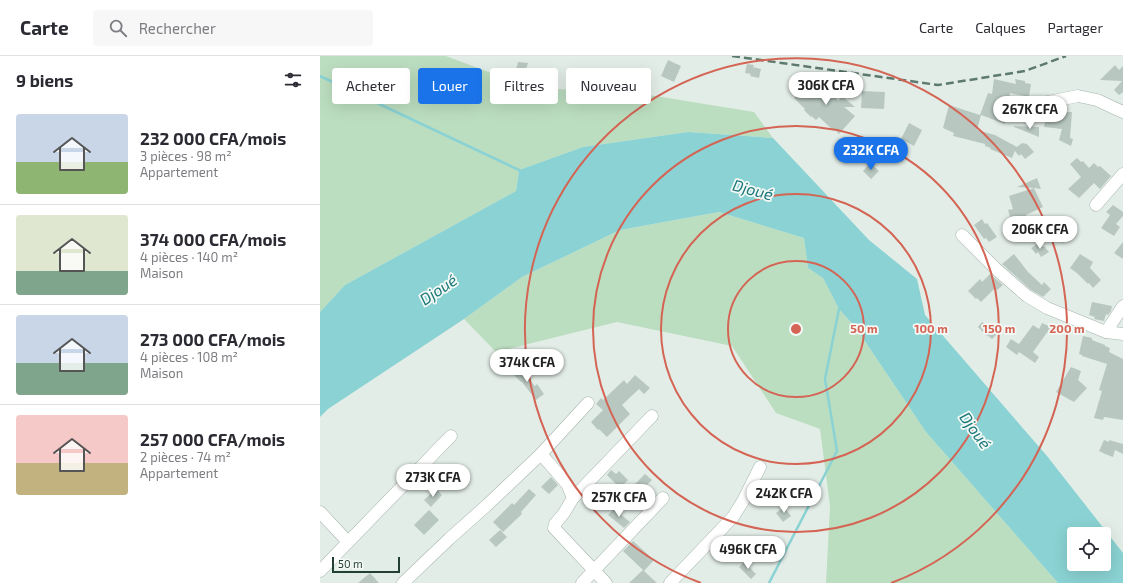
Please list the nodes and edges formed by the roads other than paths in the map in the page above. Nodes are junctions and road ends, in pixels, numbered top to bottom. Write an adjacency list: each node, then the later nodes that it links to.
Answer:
1 (1033, 105): 2 (street)
2 (1123, 112)
3 (1123, 174): 4 (street)
4 (1096, 205)
5 (962, 235): 7 (street)
6 (1123, 306): 7 (street)
7 (1106, 332): 8 (street)
8 (1123, 334)
9 (588, 403): 12 (street)
10 (652, 416): 14 (street)
11 (451, 436): 17 (street)
12 (541, 454): 14 (street); 21 (street)
13 (760, 467): 20 (street)
14 (573, 498): 19 (street)
15 (664, 498): 19 (street)
16 (320, 512): 17 (street)
17 (348, 542): 18 (street)
18 (320, 571)
19 (594, 571): 22 (street); 23 (street)
20 (671, 582)
21 (403, 583)
22 (582, 583)
23 (606, 583)

